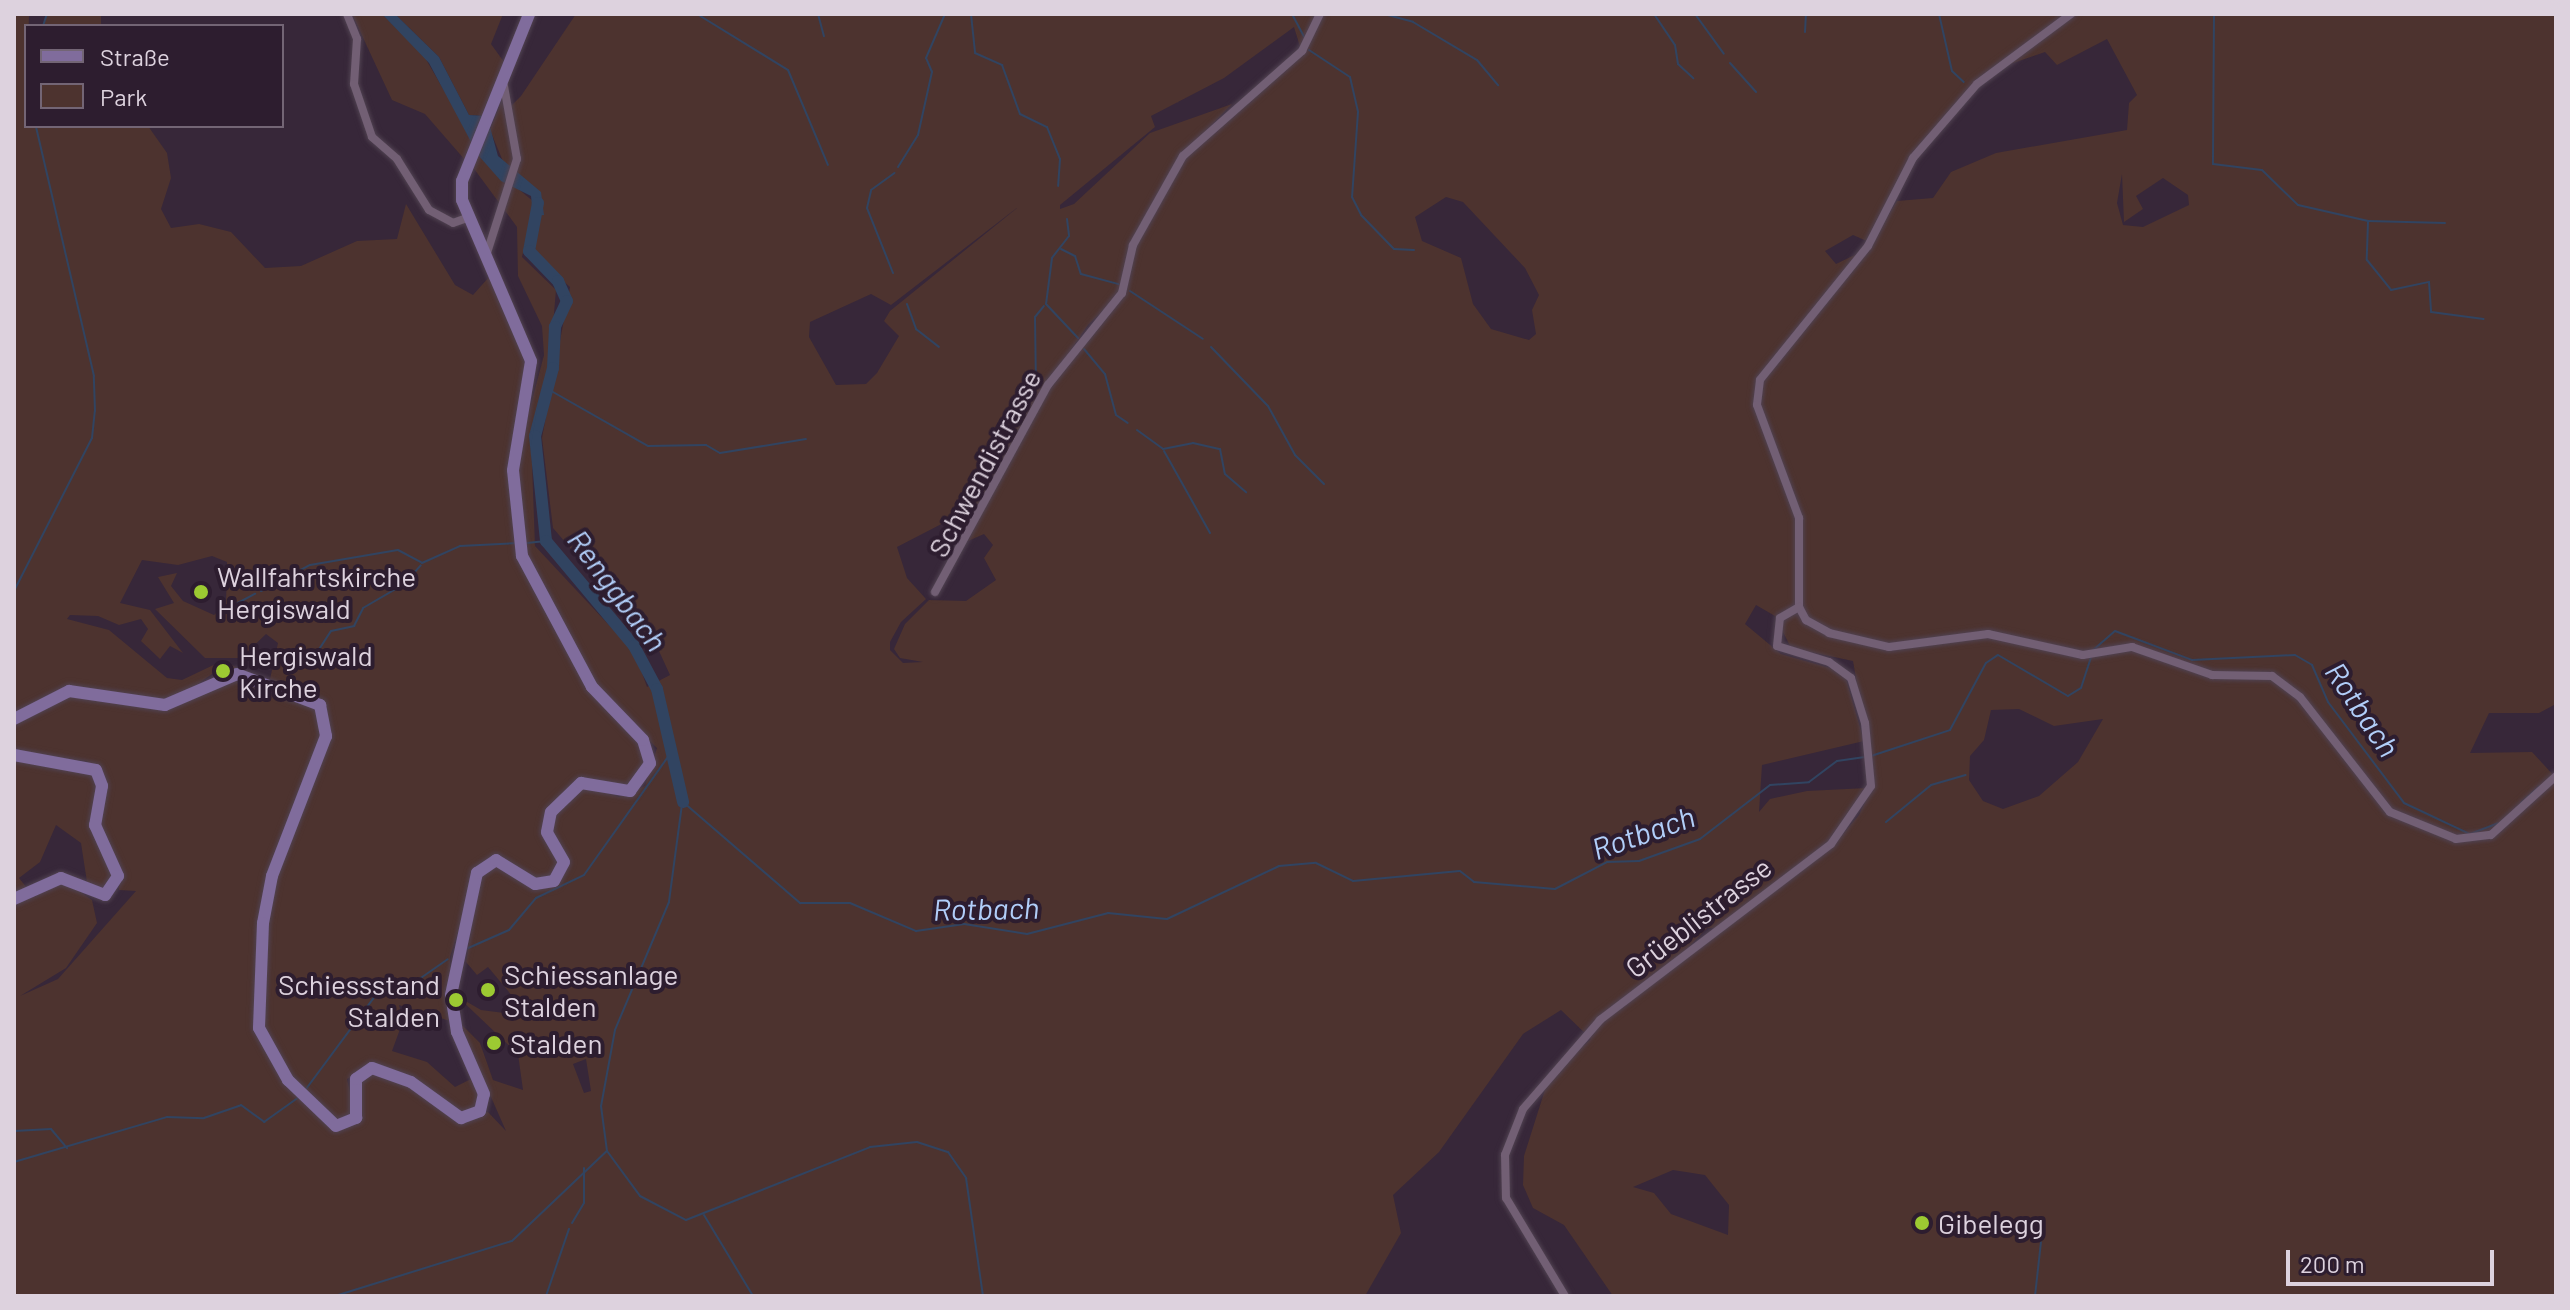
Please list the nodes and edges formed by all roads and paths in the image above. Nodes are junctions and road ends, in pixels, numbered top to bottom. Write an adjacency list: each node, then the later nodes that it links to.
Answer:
1 (347, 14): 6 (street)
2 (529, 14): 5 (street)
3 (1320, 14): 8 (street, Schwendistrasse)
4 (2071, 14): 9 (street)
5 (504, 86): 6 (street); 7 (street)
6 (467, 218): 7 (street)
7 (485, 257): 10 (street)
8 (935, 592)
9 (1799, 607): 12 (street); 14 (street, Grüeblistrasse)
10 (14, 719)
11 (14, 755): 13 (street)
12 (2554, 778)
13 (14, 899)
14 (1565, 1296)

